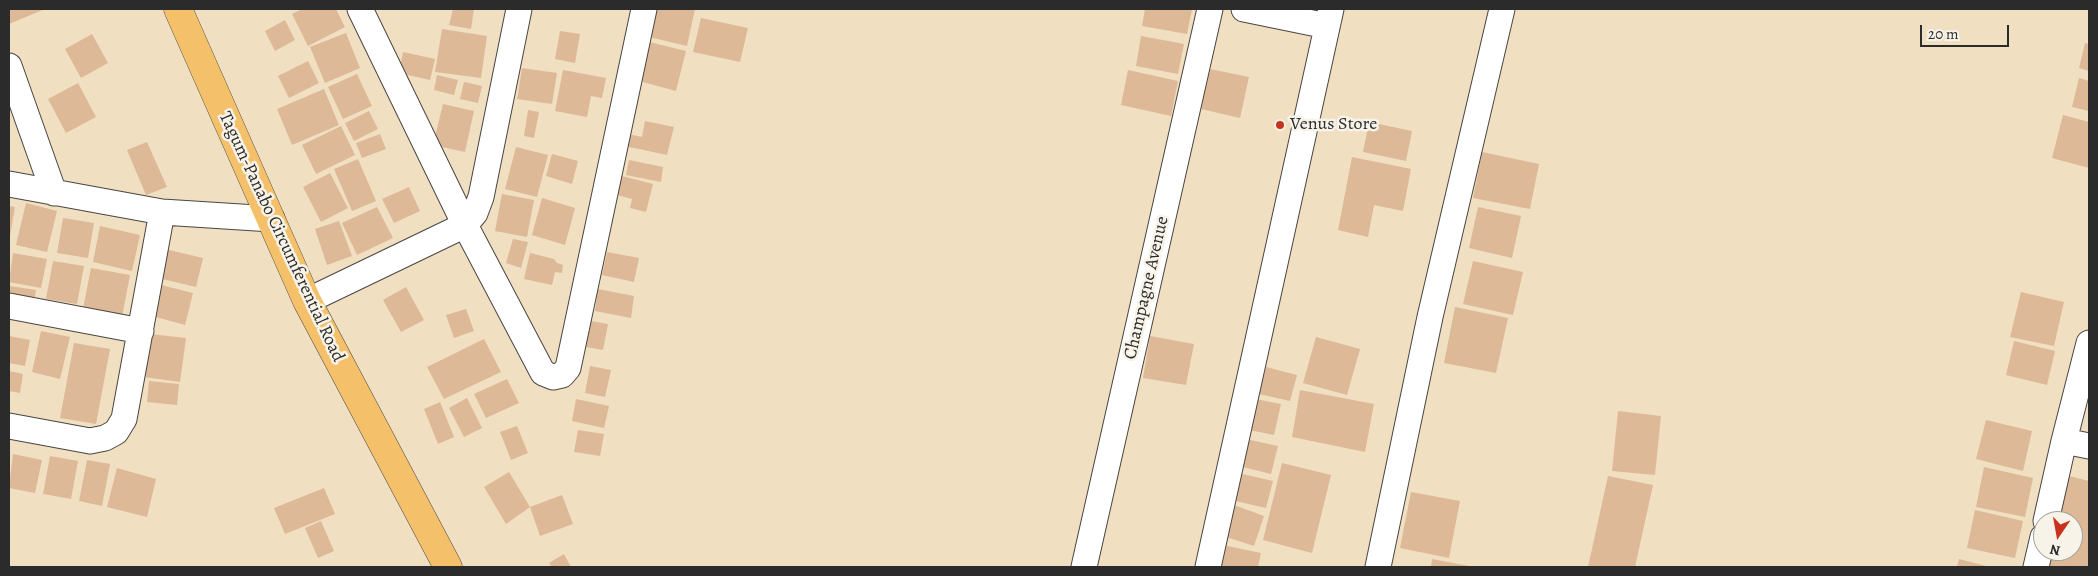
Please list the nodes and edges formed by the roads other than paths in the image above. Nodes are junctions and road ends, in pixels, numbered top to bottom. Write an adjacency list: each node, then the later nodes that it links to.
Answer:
1 (178, 9): 13 (main road, Tagum-Panabo Circumferential Road)
2 (360, 9): 14 (street)
3 (520, 9): 14 (street)
4 (644, 9): 14 (street)
5 (1210, 9): 24 (street, Champagne Avenue)
6 (1244, 9): 8 (street)
7 (1502, 9): 26 (street)
8 (1329, 17): 25 (street)
9 (9, 66): 11 (street)
10 (9, 184): 11 (street)
11 (54, 193): 12 (street)
12 (162, 212): 13 (street); 17 (street)
13 (272, 219): 15 (main road, Tagum-Panabo Circumferential Road)
14 (464, 225): 15 (street)
15 (307, 301): 23 (main road, Tagum-Panabo Circumferential Road)
16 (9, 306): 17 (street)
17 (141, 331): 19 (street)
18 (2089, 342): 20 (street)
19 (9, 426)
20 (2064, 441): 21 (street); 22 (street)
21 (2089, 446)
22 (2048, 511)
23 (448, 567)
24 (1084, 567)
25 (1208, 567)
26 (1378, 567)

